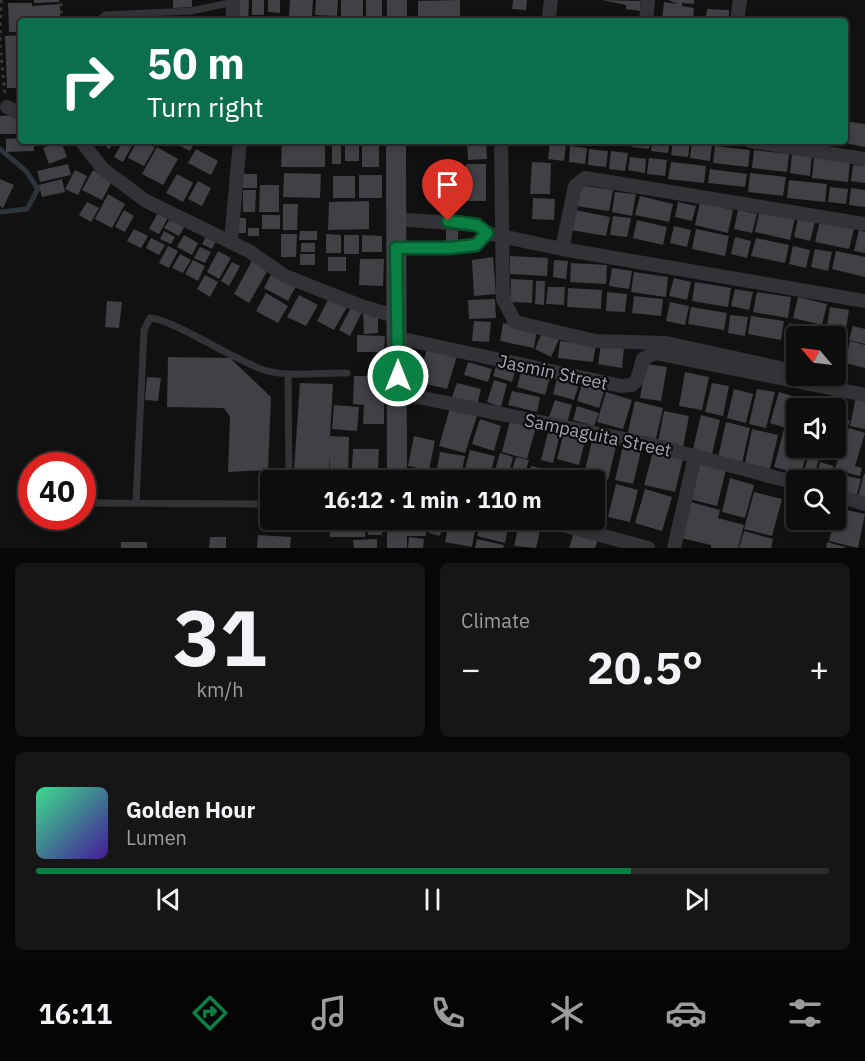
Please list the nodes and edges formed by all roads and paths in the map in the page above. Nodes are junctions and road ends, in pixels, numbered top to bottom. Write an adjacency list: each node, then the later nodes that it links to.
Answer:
1 (1, 0): 15 (path)
2 (61, 0): 9 (path)
3 (397, 0): 12 (street)
4 (551, 0): 8 (street)
5 (648, 0): 13 (street)
6 (740, 0): 14 (street)
7 (233, 1): 10 (lane); 11 (street)
8 (549, 16)
9 (61, 18)
10 (102, 18)
11 (233, 18)
12 (397, 18)
13 (646, 18)
14 (737, 18)
15 (7, 107): 16 (street)
16 (18, 112)
17 (83, 144): 27 (street)
18 (240, 144): 27 (street)
19 (396, 144): 23 (street)
20 (501, 144): 26 (street)
21 (769, 144): 22 (street)
22 (865, 159)
23 (396, 219): 25 (street); 28 (street)
24 (865, 224): 29 (street)
25 (487, 233): 26 (street); 28 (street)
26 (501, 237): 29 (street); 33 (street)
27 (231, 241): 31 (street)
28 (396, 248): 31 (street)
29 (562, 249): 30 (street)
30 (865, 301)
31 (398, 317): 32 (street)
32 (398, 338): 38 (street); 39 (street, Jasmin Street)
33 (786, 370)
34 (347, 373): 35 (lane)
35 (288, 376): 41 (lane); 45 (lane)
36 (846, 382): 37 (street)
37 (865, 386)
38 (398, 393): 40 (street, Sampaguita Street); 42 (street)
39 (865, 394)
40 (695, 456): 43 (street, Sampaguita Street); 53 (street)
41 (289, 470)
42 (397, 470)
43 (786, 480)
44 (846, 498): 48 (street)
45 (136, 502): 46 (lane); 47 (lane)
46 (96, 503)
47 (260, 504)
48 (865, 504)
49 (397, 530): 51 (street)
50 (582, 530): 52 (street)
51 (397, 548)
52 (648, 548)
53 (674, 548)

